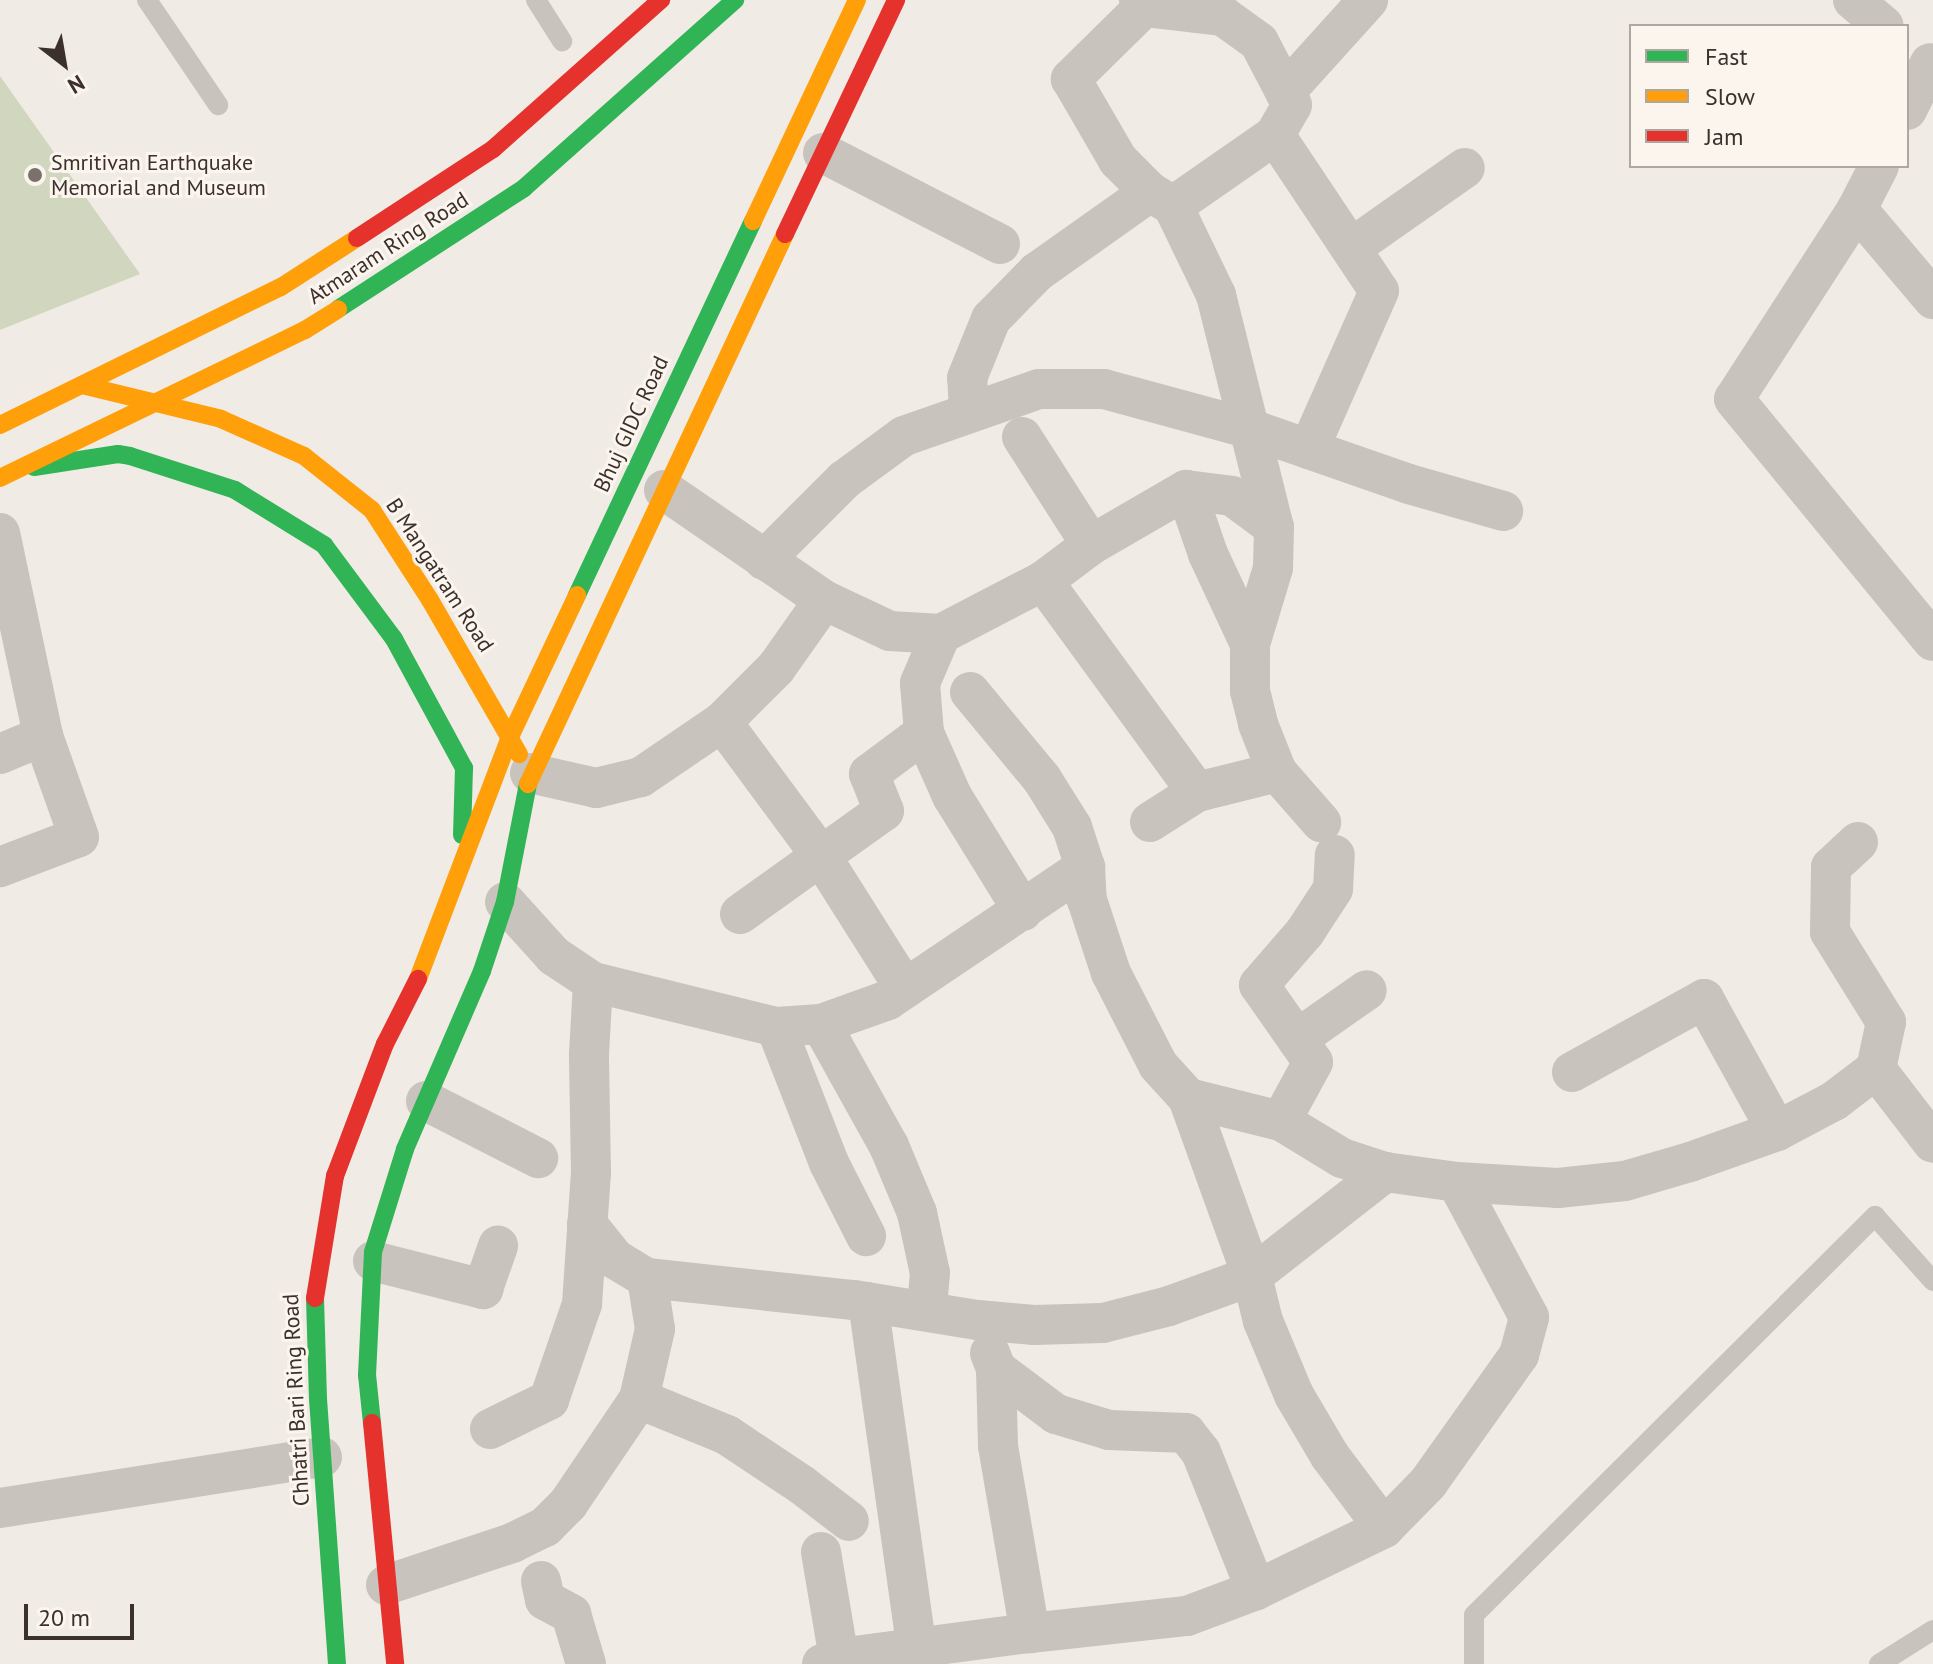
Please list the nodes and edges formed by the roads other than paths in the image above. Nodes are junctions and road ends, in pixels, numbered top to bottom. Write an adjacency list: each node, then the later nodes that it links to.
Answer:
1 (147, 0): 16 (lane)
2 (536, 0): 12 (lane)
3 (661, 0): 26 (main road, Atmaram Ring Road)
4 (735, 0): 27 (main road, Atmaram Ring Road)
5 (857, 0): 51 (main road, Bhuj GIDC Road)
6 (896, 0): 18 (main road)
7 (1368, 0): 14 (street)
8 (1853, 0): 11 (street)
9 (1142, 3): 10 (street); 21 (street)
10 (1230, 8): 14 (street)
11 (1882, 24)
12 (562, 41)
13 (1923, 57): 15 (street)
14 (1285, 92): 17 (street)
15 (1909, 103)
16 (218, 105)
17 (1275, 135): 21 (street); 24 (street)
18 (823, 153): 23 (street); 35 (main road)
19 (1465, 168): 24 (street)
20 (1878, 168): 22 (street)
21 (1161, 199): 28 (street); 30 (street)
22 (1857, 209): 25 (street); 45 (street)
23 (1000, 244)
24 (1351, 248): 32 (street)
25 (1933, 299)
26 (82, 385): 27 (main road, B Mangatram Road); 29 (main road)
27 (156, 403): 33 (main road, Atmaram Ring Road); 51 (main road, B Mangatram Road)
28 (969, 411): 30 (street); 41 (street)
29 (0, 425)
30 (1251, 429): 32 (street); 38 (street)
31 (1022, 437): 40 (street)
32 (1309, 449): 37 (street)
33 (22, 469): 34 (main road); 61 (main road)
34 (0, 478)
35 (664, 490): 41 (street); 54 (main road)
36 (1186, 490): 38 (street); 40 (street); 46 (street)
37 (1503, 511)
38 (1274, 527): 46 (street)
39 (0, 533): 50 (street)
40 (1091, 545): 42 (street)
41 (764, 560): 43 (street)
42 (1043, 581): 44 (street); 55 (street)
43 (824, 600): 44 (street); 48 (street)
44 (941, 634): 49 (street)
45 (1933, 641)
46 (1250, 644): 53 (street)
47 (970, 692): 60 (street)
48 (722, 722): 54 (street); 58 (street)
49 (924, 733): 58 (street); 63 (street)
50 (43, 736): 52 (street); 59 (street)
51 (510, 737): 54 (main road, B Mangatram Road); 61 (main road, Bhuj GIDC Road)
52 (0, 754)
53 (1277, 772): 55 (street); 70 (street)
54 (530, 773): 62 (main road)
55 (1197, 792): 56 (street)
56 (1150, 822)
57 (1858, 842): 71 (street)
58 (821, 856): 64 (street); 66 (street)
59 (0, 867)
60 (1085, 867): 63 (street); 73 (street)
61 (460, 873): 94 (main road, Chhatri Bari Ring Road)
62 (505, 902): 65 (street); 74 (main road)
63 (1023, 911): 66 (street)
64 (740, 914)
65 (593, 982): 69 (street); 81 (street)
66 (905, 989): 68 (street)
67 (1367, 990): 70 (street)
68 (821, 1024): 69 (street); 89 (street)
69 (776, 1027): 82 (street)
70 (1297, 1039): 76 (street)
71 (1876, 1069): 75 (street); 77 (street)
72 (1572, 1072): 77 (street)
73 (1188, 1098): 76 (street); 85 (street)
74 (426, 1101): 78 (street); 84 (main road)
75 (1926, 1119)
76 (1281, 1121): 79 (street)
77 (1777, 1131): 80 (street)
78 (538, 1158)
79 (1385, 1172): 80 (street); 85 (street)
80 (1457, 1182): 97 (street)
81 (587, 1224): 86 (street); 93 (street)
82 (866, 1236)
83 (498, 1246): 84 (street)
84 (373, 1261): 100 (main road)
85 (1252, 1276): 90 (street); 97 (street)
86 (647, 1278): 88 (street); 92 (street)
87 (1933, 1281): 109 (lane)
88 (868, 1302): 89 (street); 104 (street)
89 (927, 1311): 90 (street)
90 (978, 1320): 91 (street)
91 (996, 1369): 101 (street); 103 (street)
92 (639, 1399): 96 (street); 100 (street)
93 (490, 1429)
94 (322, 1457): 95 (street); 106 (main road, Chhatri Bari Ring Road)
95 (0, 1508)
96 (849, 1521)
97 (1384, 1528): 101 (street)
98 (821, 1552): 105 (street)
99 (541, 1581): 108 (street)
100 (386, 1585): 107 (main road)
101 (1256, 1590): 103 (street)
102 (1933, 1630): 110 (lane)
103 (1030, 1633): 104 (street)
104 (917, 1649): 105 (street)
105 (830, 1661)
106 (337, 1664)
107 (395, 1664)
108 (586, 1664)
109 (1474, 1664)
110 (1879, 1664)

